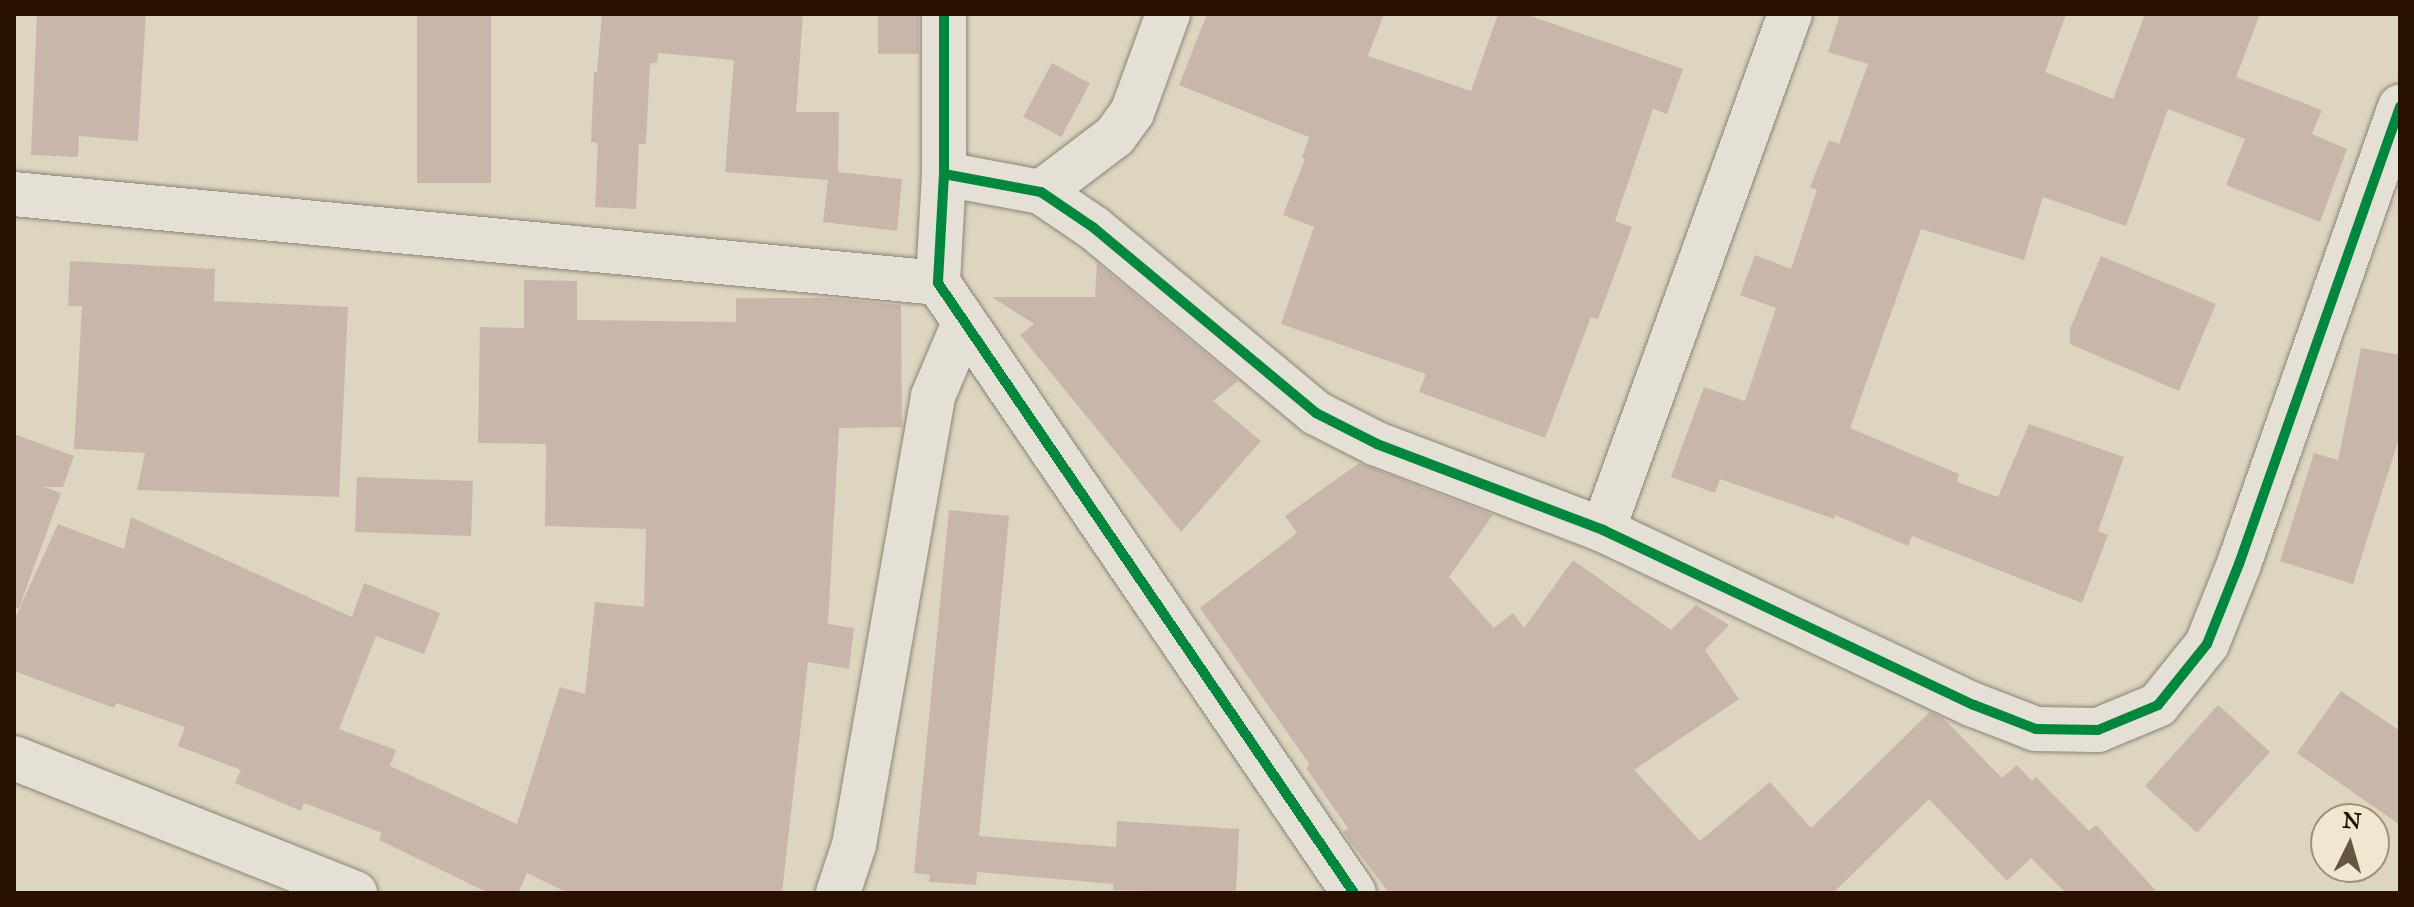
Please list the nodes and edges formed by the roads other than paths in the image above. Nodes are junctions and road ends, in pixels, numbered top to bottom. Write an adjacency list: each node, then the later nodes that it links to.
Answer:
1 (944, 14): 5 (street)
2 (1168, 14): 6 (street)
3 (1790, 14): 10 (street)
4 (2400, 106): 10 (street)
5 (944, 174): 6 (street); 8 (street)
6 (1041, 192): 10 (street)
7 (14, 194): 8 (street)
8 (938, 283): 9 (street)
9 (964, 323): 13 (street); 14 (street)
10 (1603, 530)
11 (14, 758): 12 (street)
12 (355, 893)
13 (838, 893)
14 (1354, 893)

